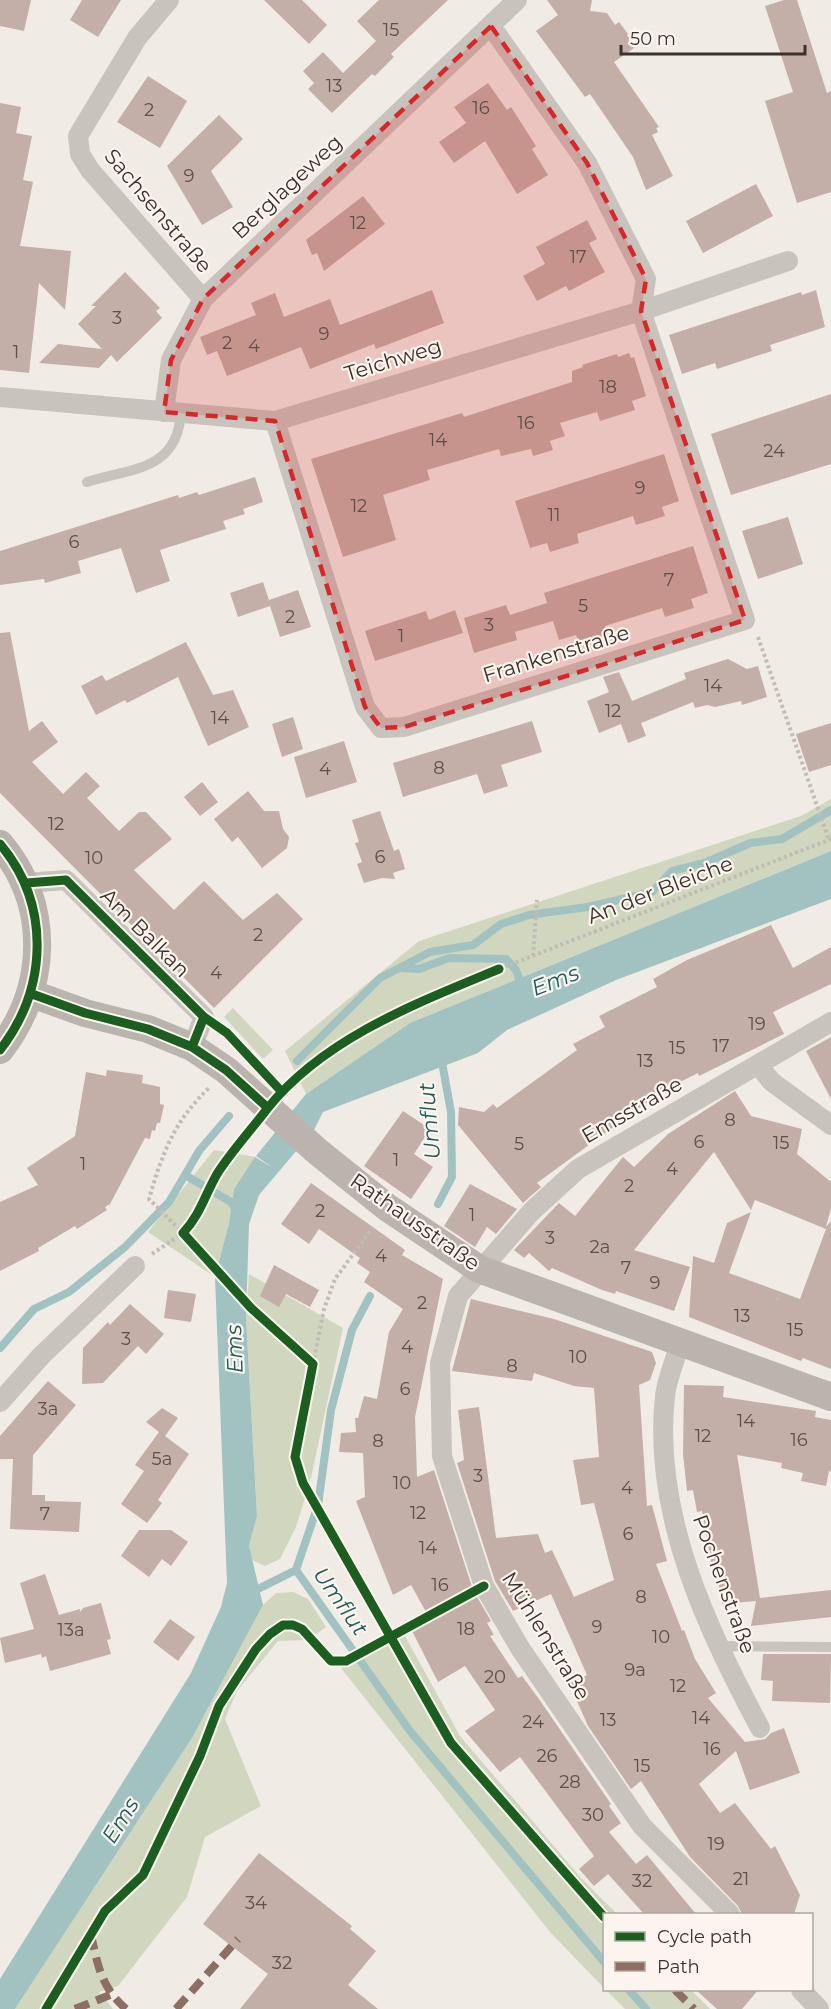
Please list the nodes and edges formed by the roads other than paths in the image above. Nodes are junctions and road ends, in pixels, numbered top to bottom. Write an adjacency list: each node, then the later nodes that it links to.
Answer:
1 (169, 0): 5 (street, Sachsenstraße)
2 (517, 0): 3 (street, Berglageweg)
3 (492, 26): 5 (street, Berglageweg); 6 (street)
4 (788, 261): 6 (street, Teichweg)
5 (203, 299): 8 (street, Berglageweg)
6 (641, 310): 9 (street, Teichweg); 9 (street, Frankenstraße)
7 (0, 397): 8 (street, Teichweg)
8 (172, 413): 9 (street, Teichweg); 10 (lane)
9 (275, 421)
10 (87, 482)
11 (0, 844): 12 (street)
12 (26, 883): 13 (street); 15 (street, Am Balkan)
13 (32, 994): 15 (street, Rathausstraße); 16 (street)
14 (831, 1022): 17 (street, Emsstraße)
15 (192, 1047): 20 (street, Rathausstraße)
16 (0, 1050)
17 (758, 1065): 18 (street); 20 (street, Emsstraße)
18 (831, 1125)
19 (135, 1266): 23 (street)
20 (479, 1269): 21 (street, Rathausstraße); 27 (street, Mühlenstraße)
21 (680, 1344): 22 (street, Rathausstraße); 24 (street, Pochenstraße)
22 (831, 1397)
23 (0, 1402)
24 (716, 1646): 25 (lane); 26 (street, Pochenstraße)
25 (831, 1647)
26 (760, 1728)
27 (729, 1913)
28 (803, 1991): 29 (street)
29 (819, 2009)

